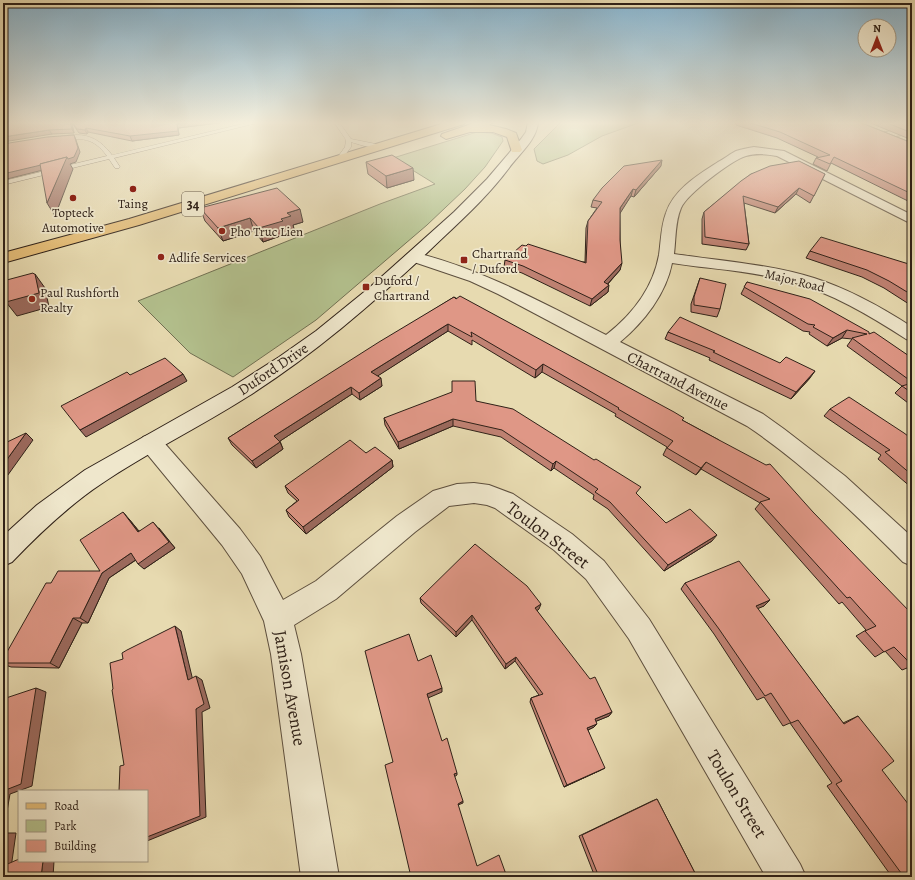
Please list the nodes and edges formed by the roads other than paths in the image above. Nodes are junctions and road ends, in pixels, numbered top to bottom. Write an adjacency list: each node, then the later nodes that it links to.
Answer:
1 (89, 163): 9 (lane)
2 (114, 163): 8 (lane)
3 (325, 163): 10 (main road, 34)
4 (351, 163): 10 (main road, 34)
5 (507, 163): 12 (street, Duford Drive)
6 (726, 163): 13 (street)
7 (801, 163): 11 (street)
8 (117, 167)
9 (3, 183)
10 (252, 187): 14 (main road, 34)
11 (912, 220)
12 (413, 257): 16 (street, Chartrand Avenue); 17 (street, Duford Drive)
13 (666, 257): 15 (street, Major Road); 16 (street)
14 (3, 258)
15 (912, 335)
16 (606, 344): 19 (street, Chartrand Avenue)
17 (151, 443): 18 (street, Duford Drive); 20 (street, Jamison Avenue)
18 (3, 554)
19 (912, 554)
20 (278, 620): 21 (street, Jamison Avenue); 22 (street, Toulon Street)
21 (320, 877)
22 (787, 877)

